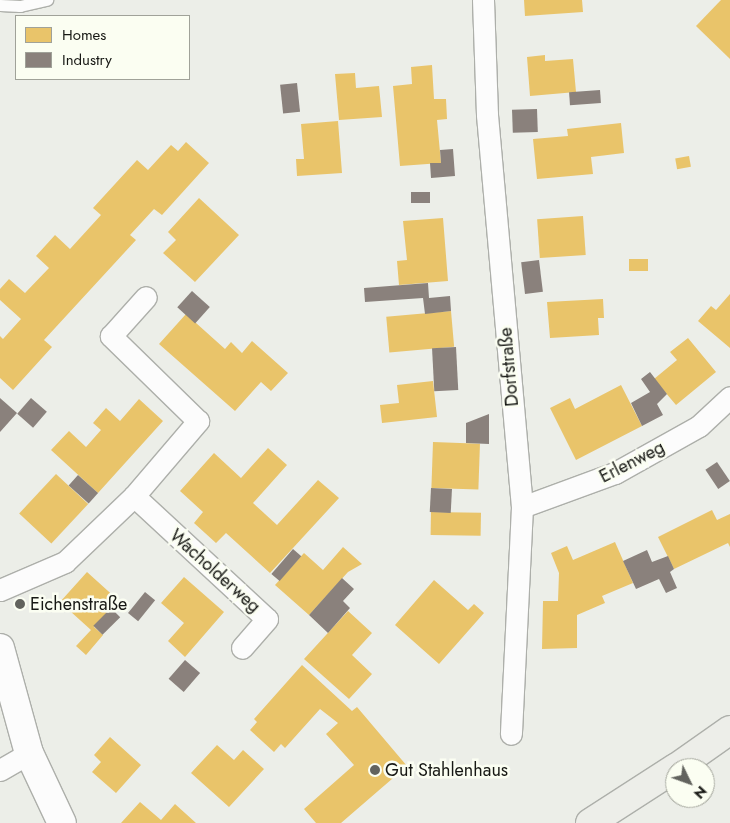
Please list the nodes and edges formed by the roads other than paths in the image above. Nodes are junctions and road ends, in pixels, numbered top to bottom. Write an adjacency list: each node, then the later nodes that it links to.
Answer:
1 (48, 0): 3 (lane)
2 (483, 0): 7 (street, Dorfstraße)
3 (0, 5)
4 (146, 297): 6 (street)
5 (730, 397): 7 (street, Erlenweg)
6 (134, 496): 8 (street); 10 (street, Wacholderweg)
7 (522, 507): 12 (street, Dorfstraße)
8 (0, 590)
9 (0, 648): 13 (street)
10 (242, 648)
11 (730, 730): 14 (main road)
12 (511, 734)
13 (29, 753): 15 (street); 17 (street)
14 (689, 758)
15 (0, 770)
16 (665, 774): 18 (main road)
17 (62, 823)
18 (590, 823)

